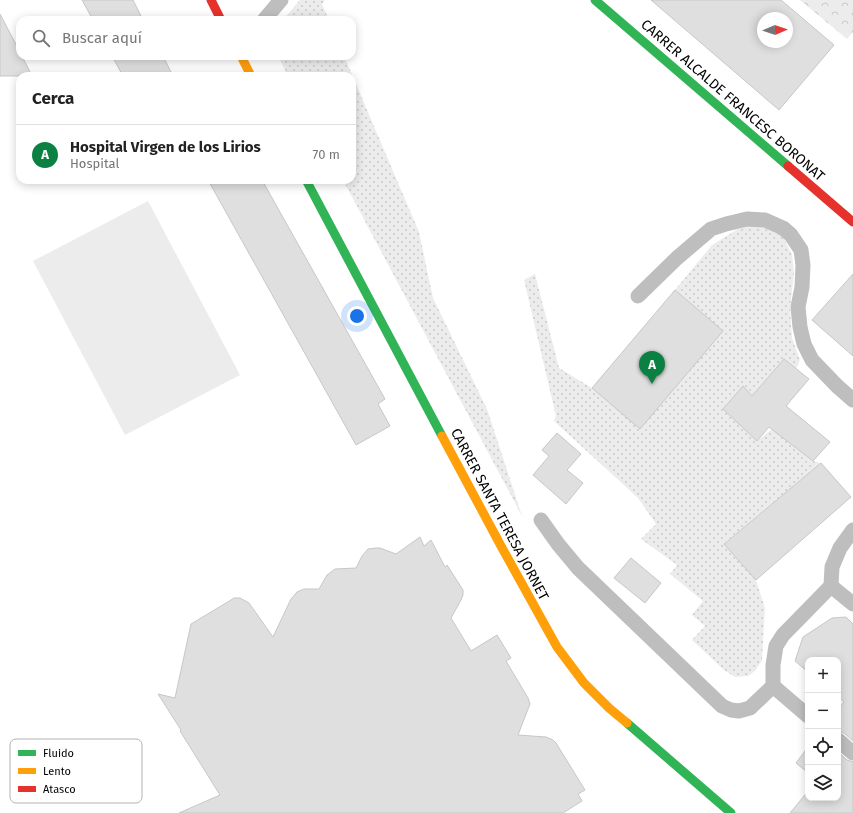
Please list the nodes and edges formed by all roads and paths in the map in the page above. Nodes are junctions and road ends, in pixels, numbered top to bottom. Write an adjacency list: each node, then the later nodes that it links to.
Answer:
1 (211, 0): 4 (street)
2 (281, 0): 5 (lane)
3 (595, 0): 9 (street, CARRER ALCALDE FRANCESC BORONAT)
4 (220, 16)
5 (267, 16)
6 (243, 60): 7 (street)
7 (249, 72)
8 (308, 184): 20 (street, CARRER SANTA TERESA JORNET)
9 (853, 222)
10 (638, 296): 11 (lane)
11 (853, 400)
12 (542, 520): 16 (lane)
13 (853, 530): 14 (lane)
14 (831, 586): 15 (lane); 16 (lane)
15 (853, 604)
16 (773, 686): 17 (lane)
17 (805, 713)
18 (841, 743): 19 (lane)
19 (853, 753)
20 (731, 813)

